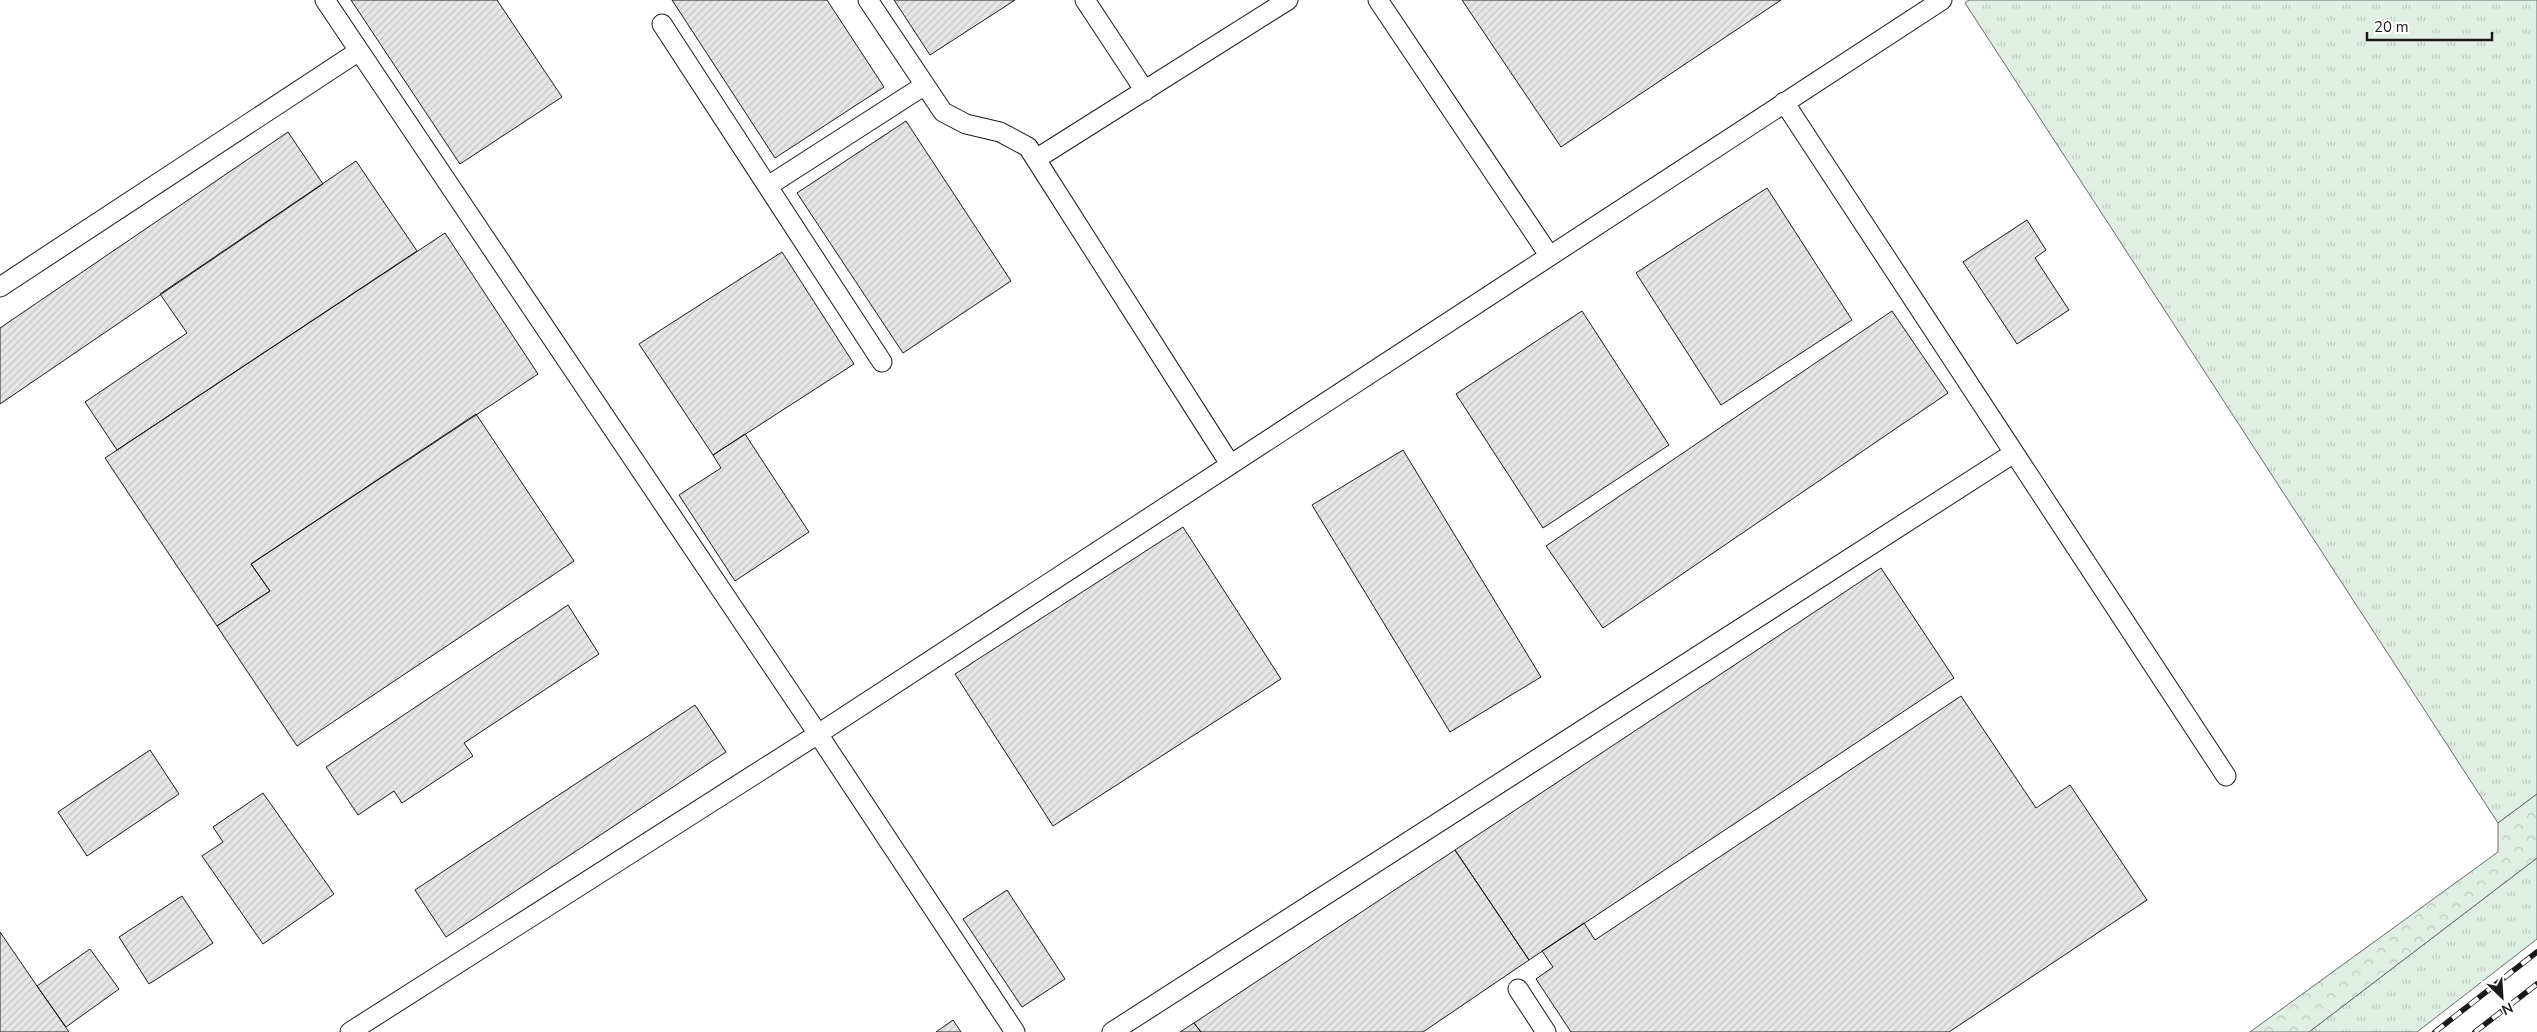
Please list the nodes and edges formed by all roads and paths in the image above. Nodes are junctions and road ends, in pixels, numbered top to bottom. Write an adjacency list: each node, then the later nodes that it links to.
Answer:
1 (325, 0): 8 (lane)
2 (868, 0): 9 (lane)
3 (1085, 0): 10 (lane)
4 (1288, 0): 10 (lane)
5 (1378, 0): 14 (lane)
6 (1942, 0): 11 (lane)
7 (662, 24): 13 (lane)
8 (359, 51): 15 (lane); 19 (lane)
9 (925, 85): 12 (lane); 13 (lane)
10 (1145, 91): 12 (lane)
11 (1784, 102): 14 (lane); 17 (lane)
12 (1036, 159): 18 (lane)
13 (768, 186): 16 (lane)
14 (1549, 255): 18 (lane)
15 (0, 287)
16 (882, 362)
17 (2014, 453): 20 (lane); 24 (lane)
18 (1230, 464): 19 (lane)
19 (818, 734): 22 (lane); 23 (lane)
20 (2226, 776)
21 (1518, 989): 25 (lane)
22 (350, 1032)
23 (1015, 1032)
24 (1112, 1032)
25 (1546, 1032)

